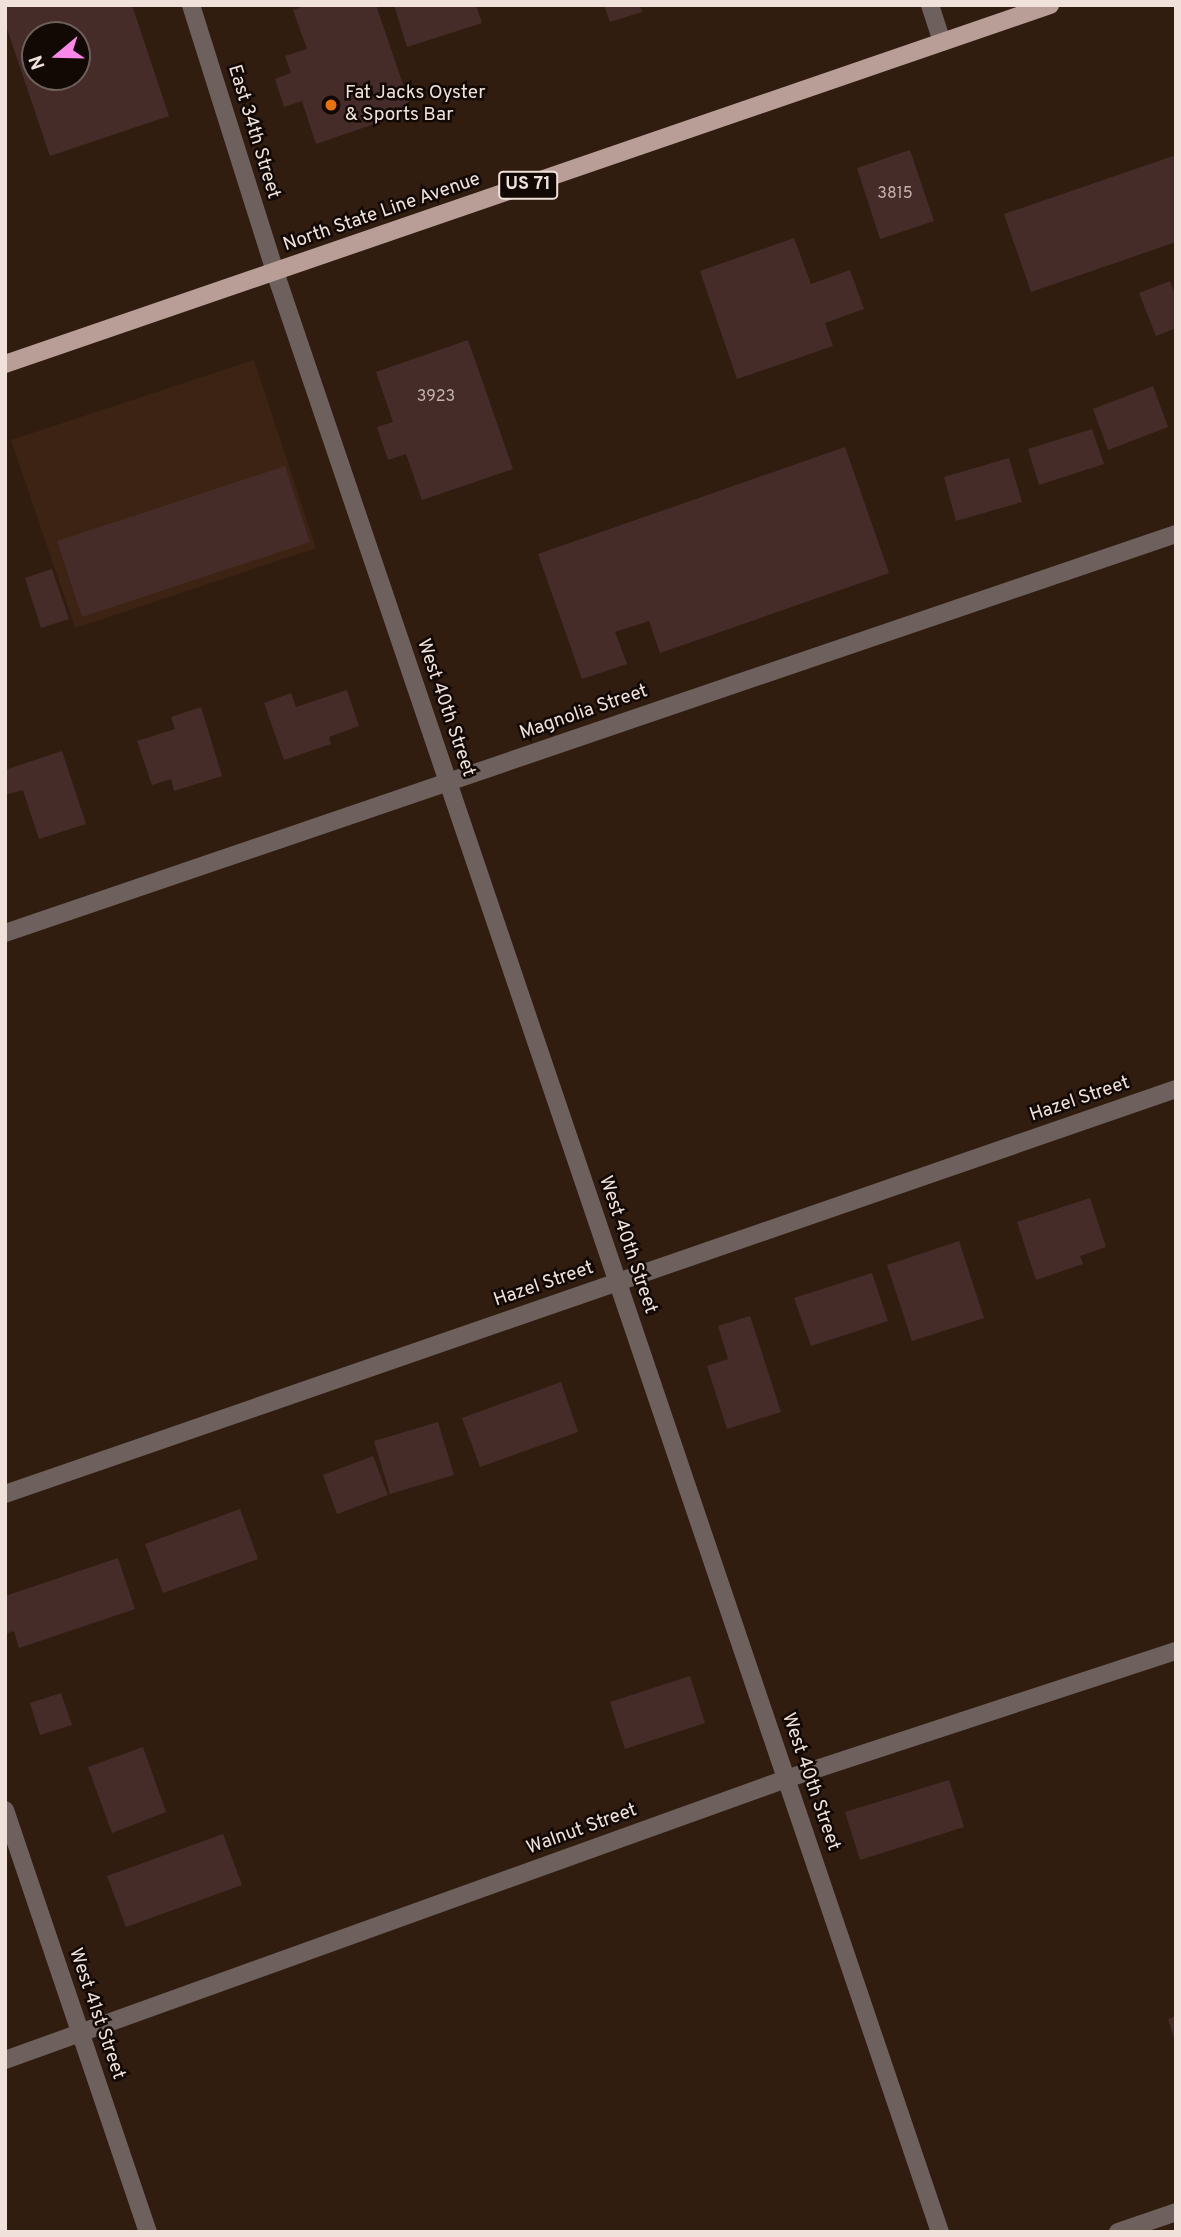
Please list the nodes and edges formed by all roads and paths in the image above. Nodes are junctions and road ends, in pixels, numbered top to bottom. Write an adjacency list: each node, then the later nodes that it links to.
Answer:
1 (191, 5): 5 (street, East 34th Street)
2 (930, 5): 4 (street)
3 (1050, 5): 4 (main road, North State Line Avenue / US 71)
4 (942, 42): 5 (main road, North State Line Avenue / US 71)
5 (275, 272): 6 (main road, North State Line Avenue / US 71); 8 (street, West 40th Street)
6 (5, 364)
7 (1176, 534): 8 (street, Magnolia Street)
8 (448, 782): 9 (street, Magnolia Street); 11 (street, West 40th Street)
9 (5, 933)
10 (1176, 1089): 11 (street, Hazel Street)
11 (618, 1282): 12 (street, Hazel Street); 14 (street, West 40th Street)
12 (5, 1494)
13 (1176, 1651): 14 (street, Walnut Street)
14 (786, 1779): 16 (street, Walnut Street); 20 (street, West 40th Street)
15 (5, 1810): 16 (street, West 41st Street)
16 (81, 2033): 17 (street, Walnut Street); 19 (street, West 41st Street)
17 (5, 2060)
18 (1176, 2212): 21 (street)
19 (148, 2232)
20 (940, 2232)
21 (1118, 2232)

